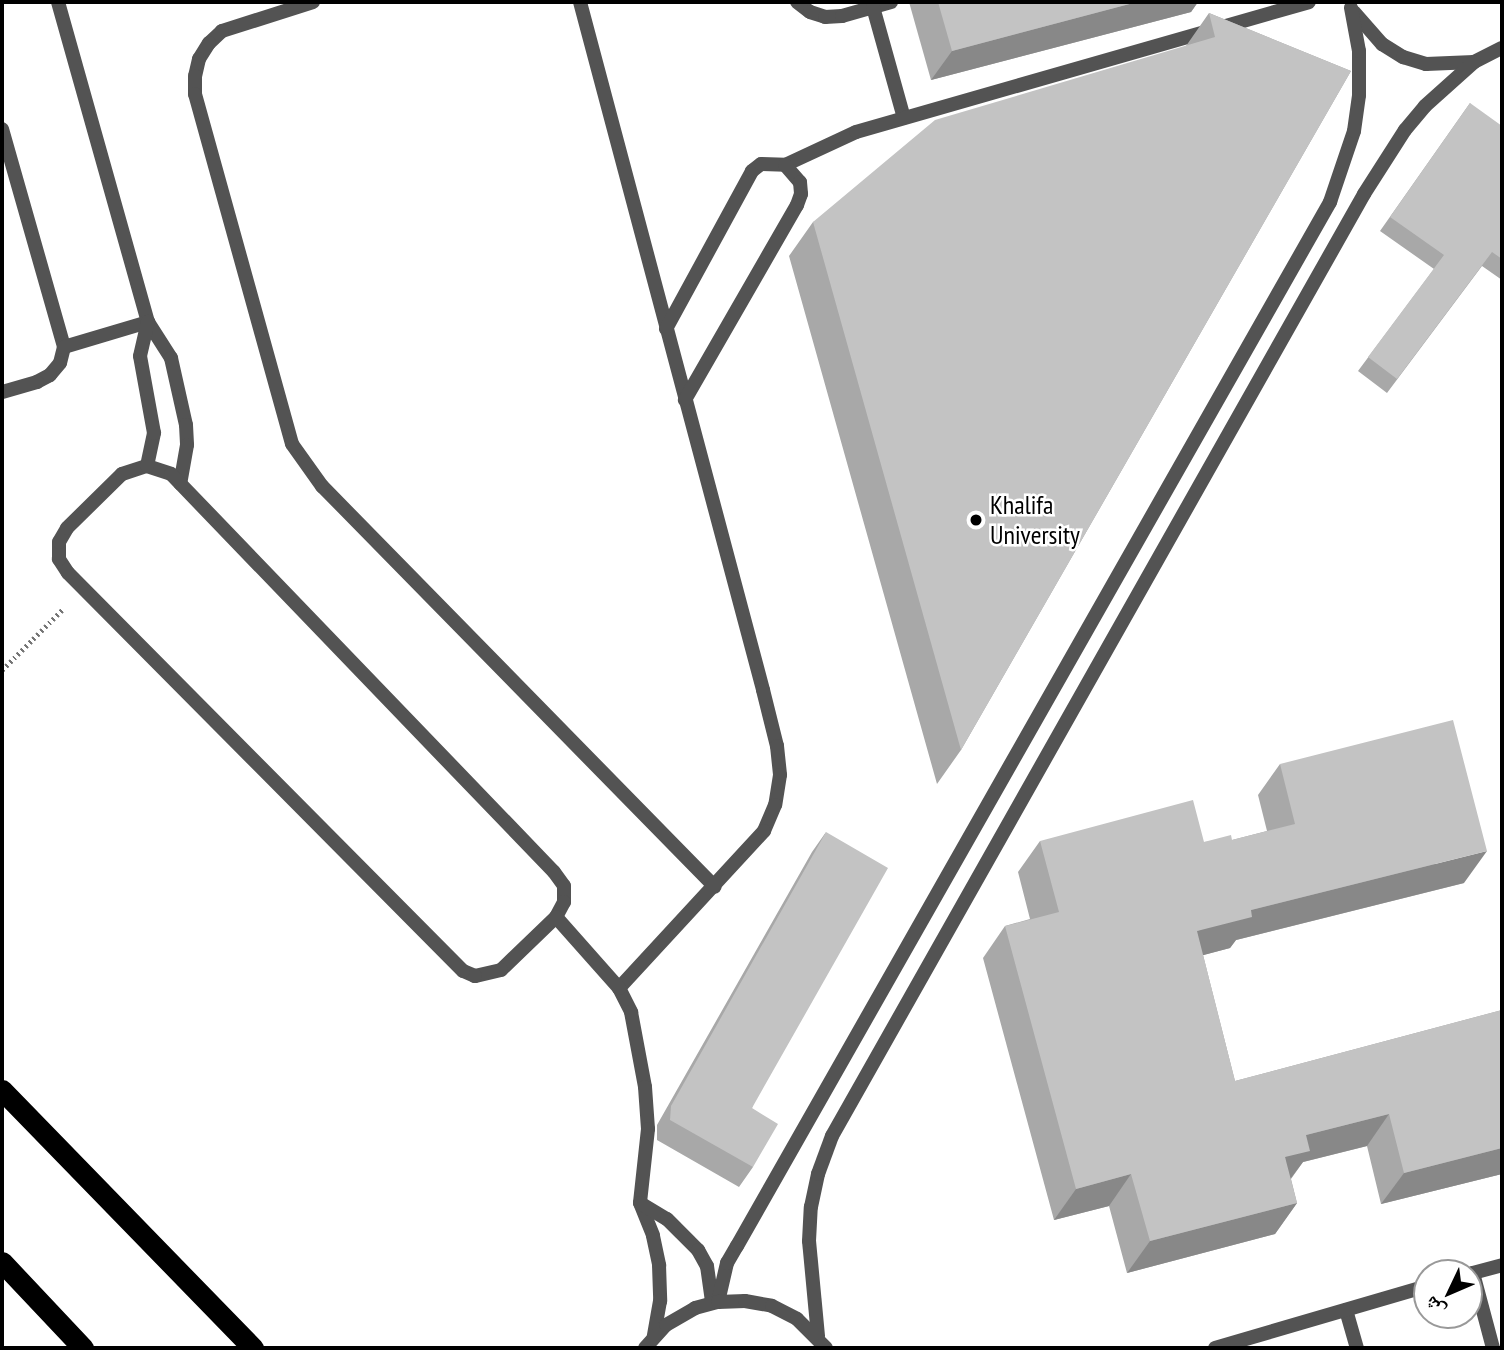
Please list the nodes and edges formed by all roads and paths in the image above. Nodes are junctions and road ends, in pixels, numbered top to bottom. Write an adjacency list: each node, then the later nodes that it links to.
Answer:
1 (58, 2): 14 (street)
2 (313, 2): 23 (street)
3 (580, 2): 15 (street)
4 (797, 2): 8 (street)
5 (891, 2): 8 (street)
6 (1309, 2): 11 (street)
7 (1350, 5): 10 (street); 32 (street)
8 (873, 7): 11 (street)
9 (1500, 51): 10 (street)
10 (1474, 62): 36 (street)
11 (904, 118): 13 (street)
12 (2, 129): 16 (street)
13 (785, 165): 15 (street); 18 (street)
14 (148, 322): 16 (street); 19 (street); 20 (street)
15 (666, 329): 18 (street)
16 (64, 347): 17 (street)
17 (2, 392)
18 (685, 400): 23 (street)
19 (147, 466): 20 (street); 21 (street)
20 (180, 483): 24 (street)
21 (82, 589): 22 (path); 24 (street)
22 (2, 670)
23 (715, 887): 25 (street)
24 (556, 916): 25 (street)
25 (619, 988): 27 (street)
26 (2, 1090): 39 (highway)
27 (640, 1203): 32 (street); 35 (street)
28 (2, 1262): 38 (highway)
29 (1502, 1265): 30 (street)
30 (1483, 1271)
31 (1413, 1290): 33 (street)
32 (715, 1303): 35 (street); 36 (street)
33 (1346, 1310): 37 (street); 41 (street)
34 (1483, 1314): 42 (street)
35 (649, 1342)
36 (822, 1342)
37 (1236, 1345): 40 (street)
38 (83, 1348)
39 (253, 1348)
40 (1215, 1348)
41 (1357, 1348)
42 (1493, 1348)

